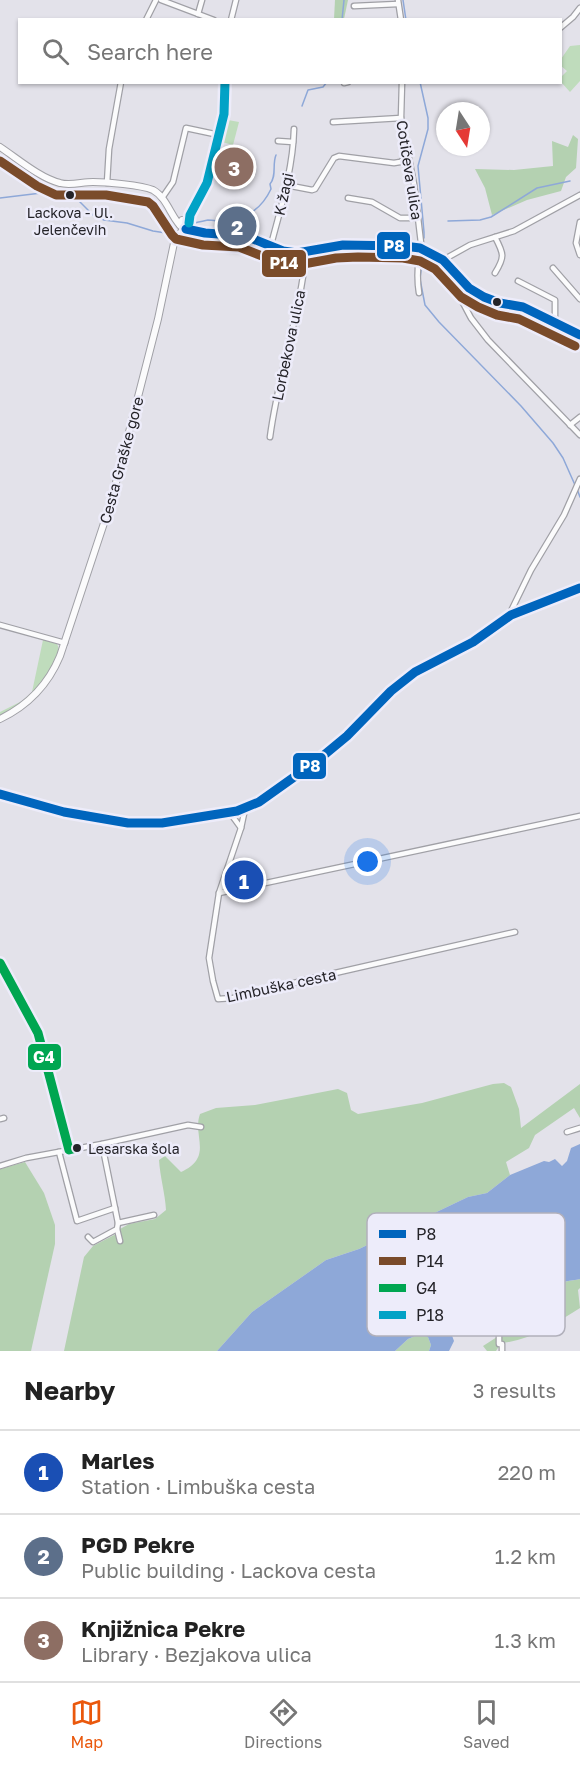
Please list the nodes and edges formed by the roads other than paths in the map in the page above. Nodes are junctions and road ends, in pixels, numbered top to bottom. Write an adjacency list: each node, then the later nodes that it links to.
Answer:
1 (159, 0): 7 (street); 8 (street)
2 (202, 0): 7 (street)
3 (236, 0): 10 (street)
4 (398, 2): 5 (street); 11 (street)
5 (354, 6)
6 (580, 8): 12 (street)
7 (198, 14): 9 (street)
8 (147, 18)
9 (209, 18)
10 (232, 18)
11 (401, 18)
12 (562, 27)
13 (121, 84): 24 (street)
14 (225, 84): 19 (street)
15 (402, 84): 16 (street, Cotičeva ulica)
16 (402, 118): 17 (street); 23 (street, Cotičeva ulica)
17 (333, 122)
18 (294, 129): 21 (street, K žagi)
19 (219, 135): 27 (street); 31 (street)
20 (278, 141): 21 (street)
21 (293, 141): 25 (street, K žagi)
22 (0, 147): 24 (street)
23 (409, 156): 25 (street); 29 (street, Cotičeva ulica)
24 (107, 183): 27 (street)
25 (286, 185): 33 (street, K žagi)
26 (580, 195): 32 (street)
27 (162, 198): 31 (street)
28 (348, 198): 29 (street)
29 (417, 218): 34 (street, Cotičeva ulica)
30 (580, 222): 36 (street)
31 (185, 224): 33 (street); 54 (street, Cesta Graške gore)
32 (495, 237): 37 (street); 39 (street)
33 (271, 245): 35 (street)
34 (420, 248): 35 (street); 37 (street); 42 (street, Cotičeva ulica)
35 (306, 253): 49 (street, Lorbekova ulica)
36 (580, 255)
37 (443, 260): 40 (street)
38 (554, 268): 43 (street)
39 (495, 273)
40 (456, 274): 44 (street); 47 (street)
41 (518, 281): 44 (street)
42 (418, 293)
43 (580, 300)
44 (555, 323): 45 (street)
45 (580, 335)
46 (580, 417): 47 (street)
47 (570, 425): 48 (street)
48 (580, 435)
49 (270, 437)
50 (578, 484): 52 (street)
51 (580, 588): 52 (street)
52 (511, 615): 57 (street)
53 (0, 624): 54 (street)
54 (65, 643): 55 (street, Cesta Graške gore)
55 (0, 718)
56 (0, 794): 58 (street)
57 (244, 809): 58 (street); 60 (street, Limbuška cesta)
58 (228, 814): 60 (street)
59 (580, 816): 61 (street)
60 (241, 828): 61 (street, Limbuška cesta)
61 (219, 893): 62 (street, Limbuška cesta)
62 (515, 932)
63 (0, 963): 68 (street)
64 (201, 1127): 67 (street)
65 (580, 1128): 66 (street)
66 (567, 1132)
67 (102, 1144): 68 (street); 71 (street)
68 (69, 1150): 69 (street)
69 (59, 1152): 70 (street); 71 (street)
70 (0, 1166)
71 (115, 1208): 73 (street)
72 (154, 1215): 73 (street)
73 (117, 1226): 74 (street); 75 (street)
74 (88, 1237)
75 (120, 1241)
76 (498, 1336): 77 (street)
77 (502, 1351)

